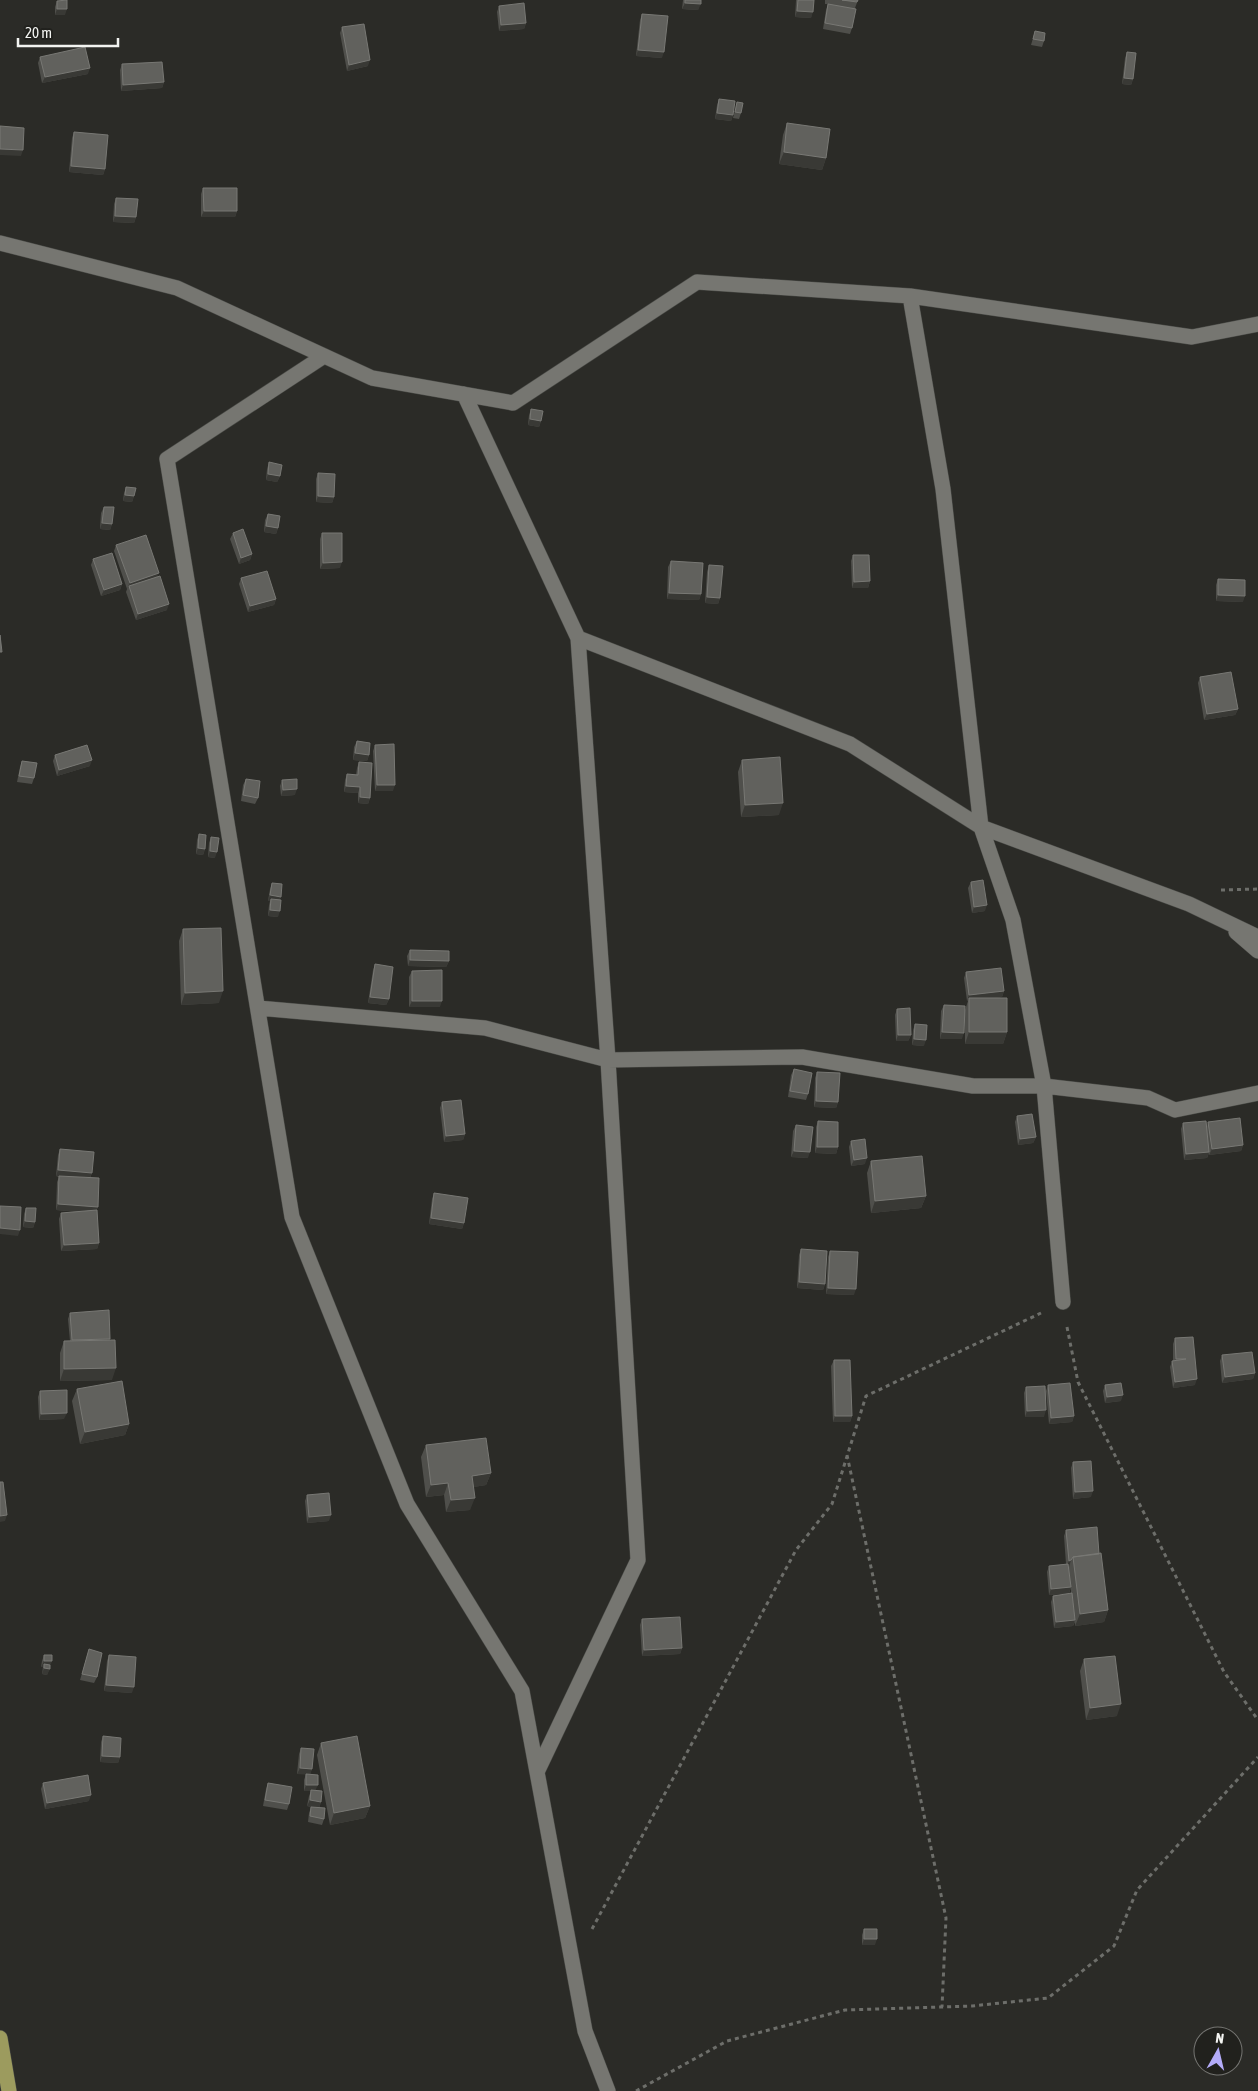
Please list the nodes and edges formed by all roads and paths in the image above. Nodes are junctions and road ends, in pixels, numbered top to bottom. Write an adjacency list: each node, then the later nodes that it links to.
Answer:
1 (0, 243): 4 (street)
2 (910, 296): 3 (street); 5 (street); 7 (street)
3 (1258, 324)
4 (324, 356): 5 (street); 11 (street)
5 (464, 394): 6 (street)
6 (578, 638): 7 (street); 12 (street)
7 (981, 827): 8 (street); 13 (street)
8 (1222, 920): 9 (street); 10 (street)
9 (1258, 938)
10 (1258, 952)
11 (258, 1008): 12 (street); 19 (street)
12 (608, 1060): 13 (street); 19 (street)
13 (1044, 1086): 14 (street); 15 (street)
14 (1258, 1094)
15 (1063, 1302): 16 (path); 17 (path)
16 (847, 1454): 20 (path); 21 (path)
17 (1258, 1720)
18 (1258, 1757): 21 (path)
19 (537, 1772): 20 (street)
20 (573, 1965): 24 (street)
21 (942, 2007): 25 (path)
22 (0, 2038): 23 (main road)
23 (10, 2091)
24 (608, 2091)
25 (636, 2091)

